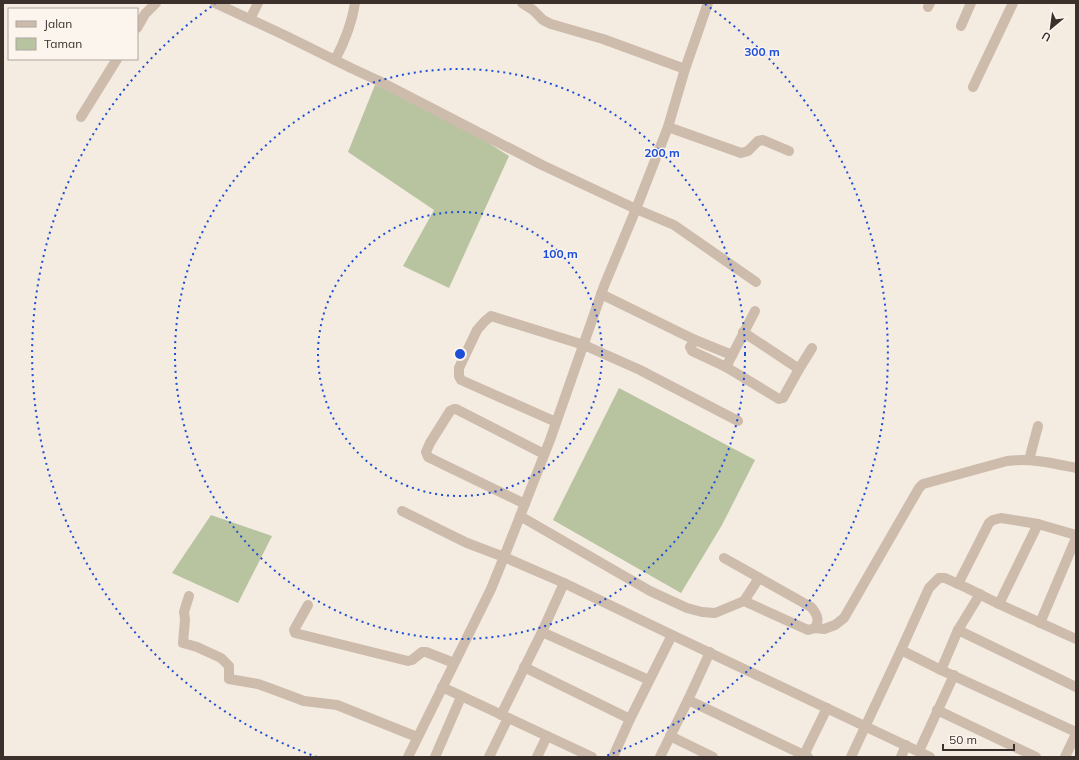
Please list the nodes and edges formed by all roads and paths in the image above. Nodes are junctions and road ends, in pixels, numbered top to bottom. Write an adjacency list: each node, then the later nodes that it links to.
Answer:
1 (156, 3): 10 (street)
2 (215, 3): 9 (street)
3 (258, 3): 9 (street)
4 (355, 3): 13 (street)
5 (522, 3): 14 (street)
6 (708, 3): 14 (street)
7 (971, 3): 11 (street)
8 (1013, 3): 15 (street)
9 (250, 19): 13 (street)
10 (138, 26)
11 (961, 26)
12 (117, 60): 16 (street)
13 (335, 60): 19 (street)
14 (685, 69): 17 (street)
15 (973, 88)
16 (81, 118)
17 (668, 127): 18 (street); 19 (street)
18 (789, 151)
19 (636, 209): 20 (street); 21 (street)
20 (756, 282)
21 (601, 294): 24 (street); 25 (street)
22 (755, 311): 23 (street)
23 (743, 332): 27 (street); 29 (street)
24 (694, 340): 27 (street); 28 (street)
25 (584, 345): 30 (street); 31 (street); 31 (street)
26 (812, 348): 29 (street)
27 (732, 354): 28 (street)
28 (726, 367): 29 (street)
29 (799, 369)
30 (738, 421)
31 (556, 422): 33 (street)
32 (1038, 426): 34 (street)
33 (544, 454): 36 (street); 36 (street)
34 (1029, 460): 35 (street); 53 (street)
35 (1076, 468)
36 (524, 504): 38 (street)
37 (402, 510): 42 (street)
38 (520, 516): 42 (street); 49 (street)
39 (1038, 524): 40 (street); 46 (street); 50 (street)
40 (1076, 535)
41 (1076, 538): 52 (street)
42 (504, 557): 45 (street); 60 (street)
43 (724, 558): 44 (street)
44 (759, 578): 49 (street); 53 (street)
45 (564, 583): 55 (street); 56 (street)
46 (958, 584): 47 (street); 58 (street)
47 (980, 594): 50 (street); 54 (street)
48 (190, 596): 77 (street)
49 (744, 601): 53 (street)
50 (999, 604): 52 (street)
51 (308, 605): 60 (street)
52 (1040, 623): 57 (street)
53 (815, 628)
54 (958, 630): 62 (street); 66 (street)
55 (542, 632): 61 (street); 64 (street)
56 (672, 635): 59 (street); 64 (street)
57 (1076, 639)
58 (901, 650): 62 (street); 73 (street)
59 (710, 652): 68 (street); 69 (street)
60 (454, 663): 65 (street)
61 (524, 668): 71 (street); 72 (street)
62 (941, 670): 63 (street)
63 (954, 676): 70 (street); 74 (street)
64 (649, 680): 72 (street)
65 (442, 687): 67 (street); 77 (street)
66 (1076, 687)
67 (461, 697): 71 (street); 82 (street)
68 (688, 700): 76 (street); 80 (street)
69 (827, 708): 73 (street); 80 (street)
70 (938, 710): 79 (street); 92 (street)
71 (505, 716): 75 (street); 83 (street)
72 (630, 719): 86 (street)
73 (866, 726): 78 (street); 89 (street)
74 (1076, 733): 93 (street)
75 (547, 736): 84 (street); 85 (street)
76 (670, 736): 87 (street); 88 (street)
77 (417, 737): 81 (street)
78 (906, 745): 79 (street); 90 (street)
79 (918, 751): 91 (street)
80 (805, 756)
81 (408, 757)
82 (435, 757)
83 (489, 757)
84 (537, 757)
85 (592, 757)
86 (613, 757)
87 (660, 757)
88 (713, 757)
89 (851, 757)
90 (901, 757)
91 (930, 757)
92 (1036, 757)
93 (1065, 757)

